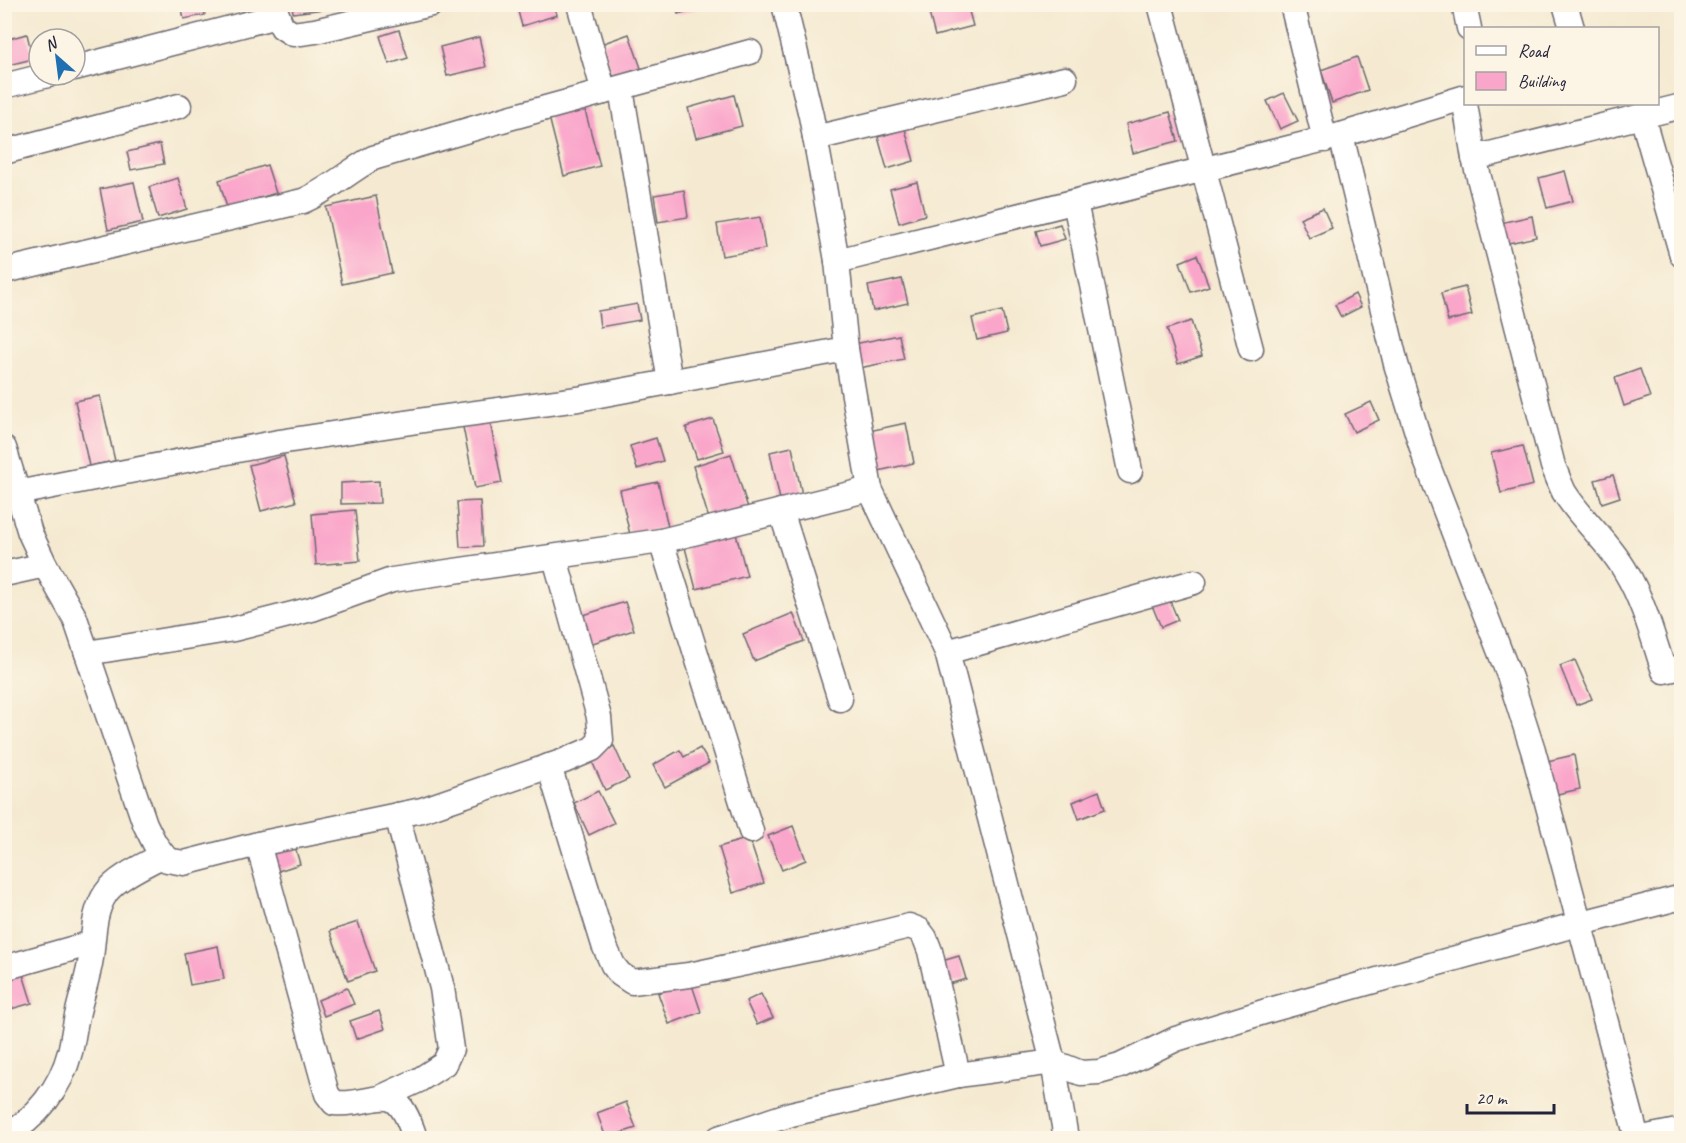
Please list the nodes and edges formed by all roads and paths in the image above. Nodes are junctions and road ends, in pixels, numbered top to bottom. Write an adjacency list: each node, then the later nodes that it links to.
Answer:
1 (431, 4): 8 (street)
2 (579, 4): 16 (street)
3 (784, 4): 22 (street)
4 (1160, 4): 26 (street)
5 (1292, 4): 23 (street)
6 (1464, 4): 9 (street)
7 (1565, 4): 10 (street)
8 (275, 10): 12 (street)
9 (1469, 27)
10 (1572, 27)
11 (750, 52): 16 (street)
12 (87, 65)
13 (1065, 79): 22 (street)
14 (27, 80): 15 (street)
15 (4, 86)
16 (612, 90): 30 (street); 33 (street)
17 (1464, 97): 23 (street)
18 (1466, 105): 25 (street)
19 (1682, 105): 21 (street)
20 (178, 106): 24 (street)
21 (1642, 116): 25 (street); 28 (street)
22 (815, 138): 29 (street)
23 (1333, 138): 26 (street); 54 (street)
24 (4, 152)
25 (1474, 158): 46 (street)
26 (1203, 170): 27 (street); 32 (street)
27 (1075, 202): 29 (street); 35 (street)
28 (1682, 255)
29 (837, 261): 31 (street)
30 (4, 272)
31 (846, 349): 33 (street); 36 (street)
32 (1251, 349)
33 (670, 382): 37 (street)
34 (4, 448): 37 (street)
35 (1130, 471)
36 (870, 489): 38 (street); 44 (street)
37 (17, 493): 41 (street)
38 (781, 511): 39 (street); 47 (street)
39 (661, 541): 40 (street); 50 (street)
40 (555, 558): 45 (street); 48 (street)
41 (45, 565): 42 (street); 45 (street)
42 (4, 574)
43 (1194, 582): 44 (street)
44 (947, 652): 57 (street)
45 (87, 653): 52 (street)
46 (1682, 667)
47 (840, 699)
48 (549, 766): 49 (street); 58 (street)
49 (397, 815): 51 (street); 59 (street)
50 (751, 831)
51 (258, 844): 52 (street); 59 (street)
52 (163, 855): 55 (street)
53 (1682, 897): 54 (street)
54 (1578, 924): 57 (street); 66 (street)
55 (92, 943): 56 (street); 60 (street)
56 (4, 968)
57 (1053, 1062): 58 (street); 65 (street)
58 (958, 1075): 64 (street)
59 (384, 1096): 63 (street)
60 (30, 1130): 62 (street)
61 (1682, 1131): 67 (street)
62 (4, 1136)
63 (415, 1138)
64 (719, 1138)
65 (1066, 1138)
66 (1637, 1138)
67 (1642, 1138)

